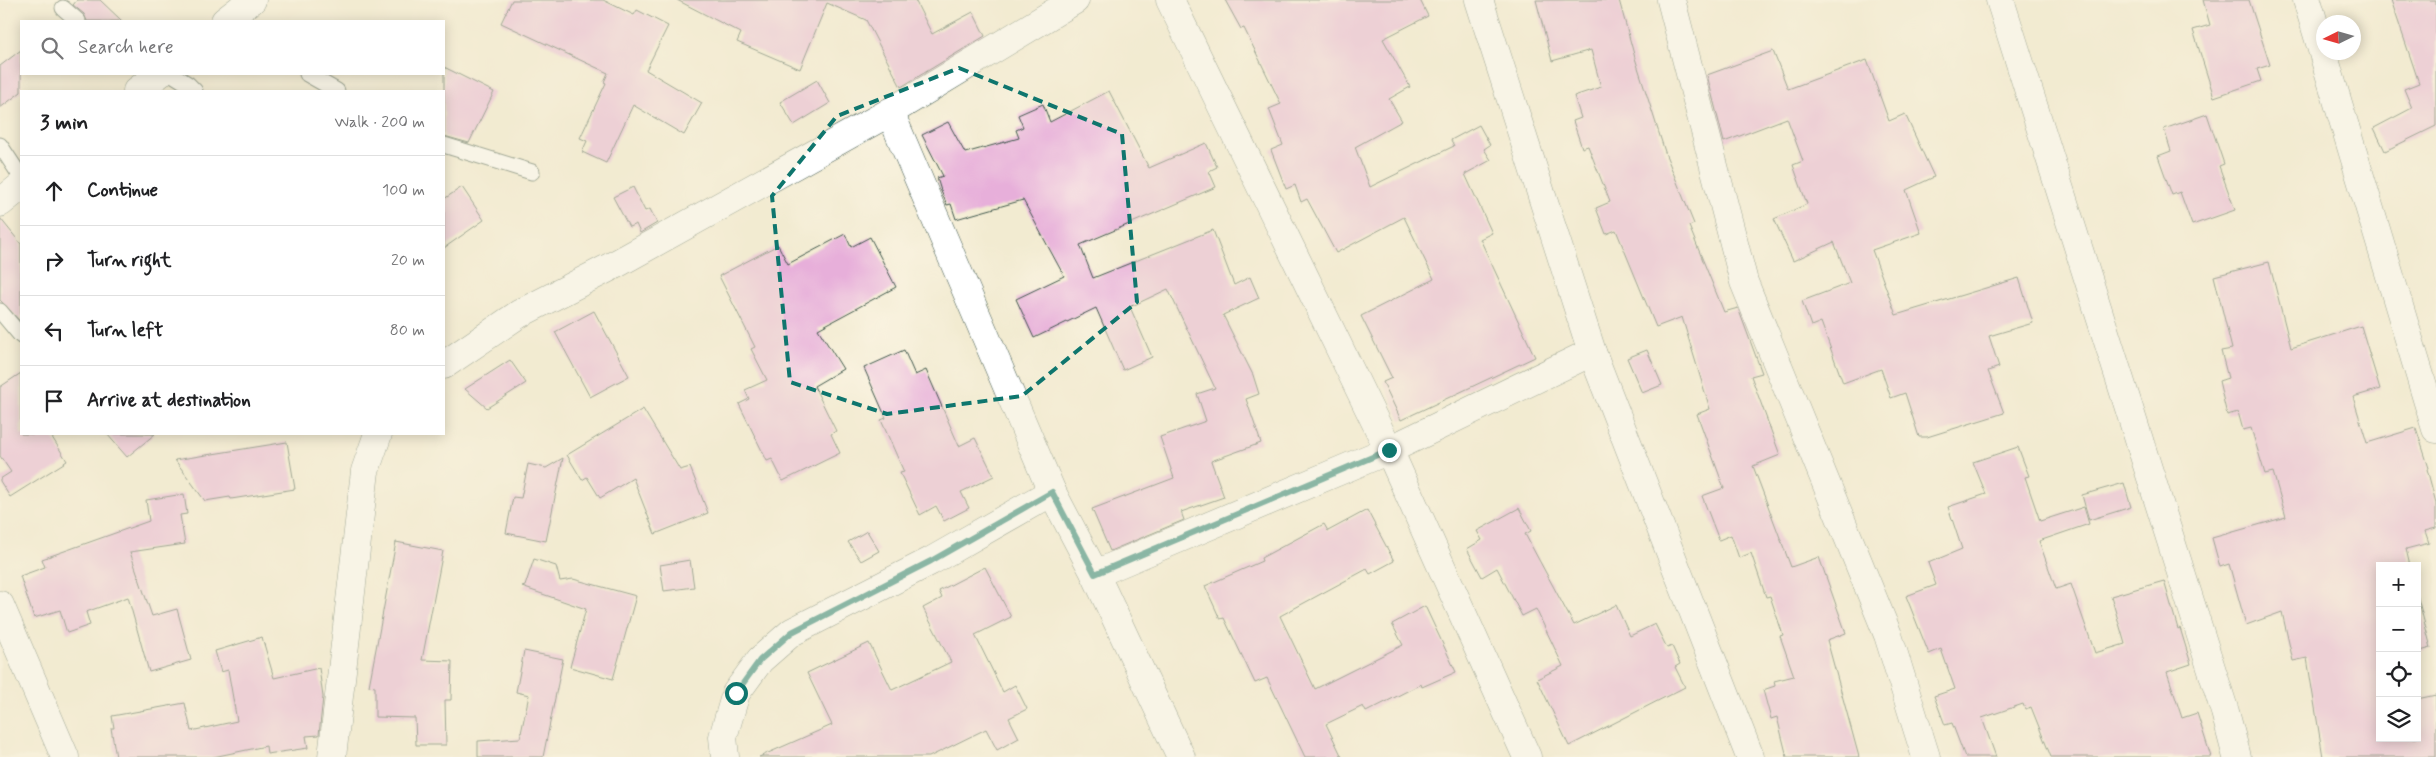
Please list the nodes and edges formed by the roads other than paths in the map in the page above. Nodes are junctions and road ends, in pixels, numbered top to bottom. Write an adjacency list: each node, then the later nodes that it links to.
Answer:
1 (1075, 0): 15 (street)
2 (1170, 0): 28 (street)
3 (1479, 0): 24 (street)
4 (1671, 0): 38 (street)
5 (2000, 0): 39 (street)
6 (2306, 0): 26 (street)
7 (63, 8): 8 (lane)
8 (77, 20)
9 (157, 75): 12 (street)
10 (174, 75): 13 (lane)
11 (309, 75): 14 (lane)
12 (138, 90)
13 (194, 90)
14 (336, 90)
15 (890, 112): 25 (street); 29 (street)
16 (0, 145): 19 (lane)
17 (445, 145): 18 (lane)
18 (532, 172)
19 (20, 175)
20 (20, 187): 21 (street)
21 (0, 203)
22 (0, 311): 23 (lane)
23 (20, 335)
24 (1592, 352): 28 (street); 37 (street)
25 (445, 363)
26 (2436, 429)
27 (378, 435): 33 (street)
28 (1389, 450): 30 (street); 36 (street)
29 (1052, 492): 30 (street); 34 (street)
30 (1095, 574): 35 (street)
31 (0, 605): 32 (street)
32 (64, 757)
33 (332, 757)
34 (725, 757)
35 (1181, 757)
36 (1527, 757)
37 (1750, 757)
38 (1926, 757)
39 (2237, 757)

